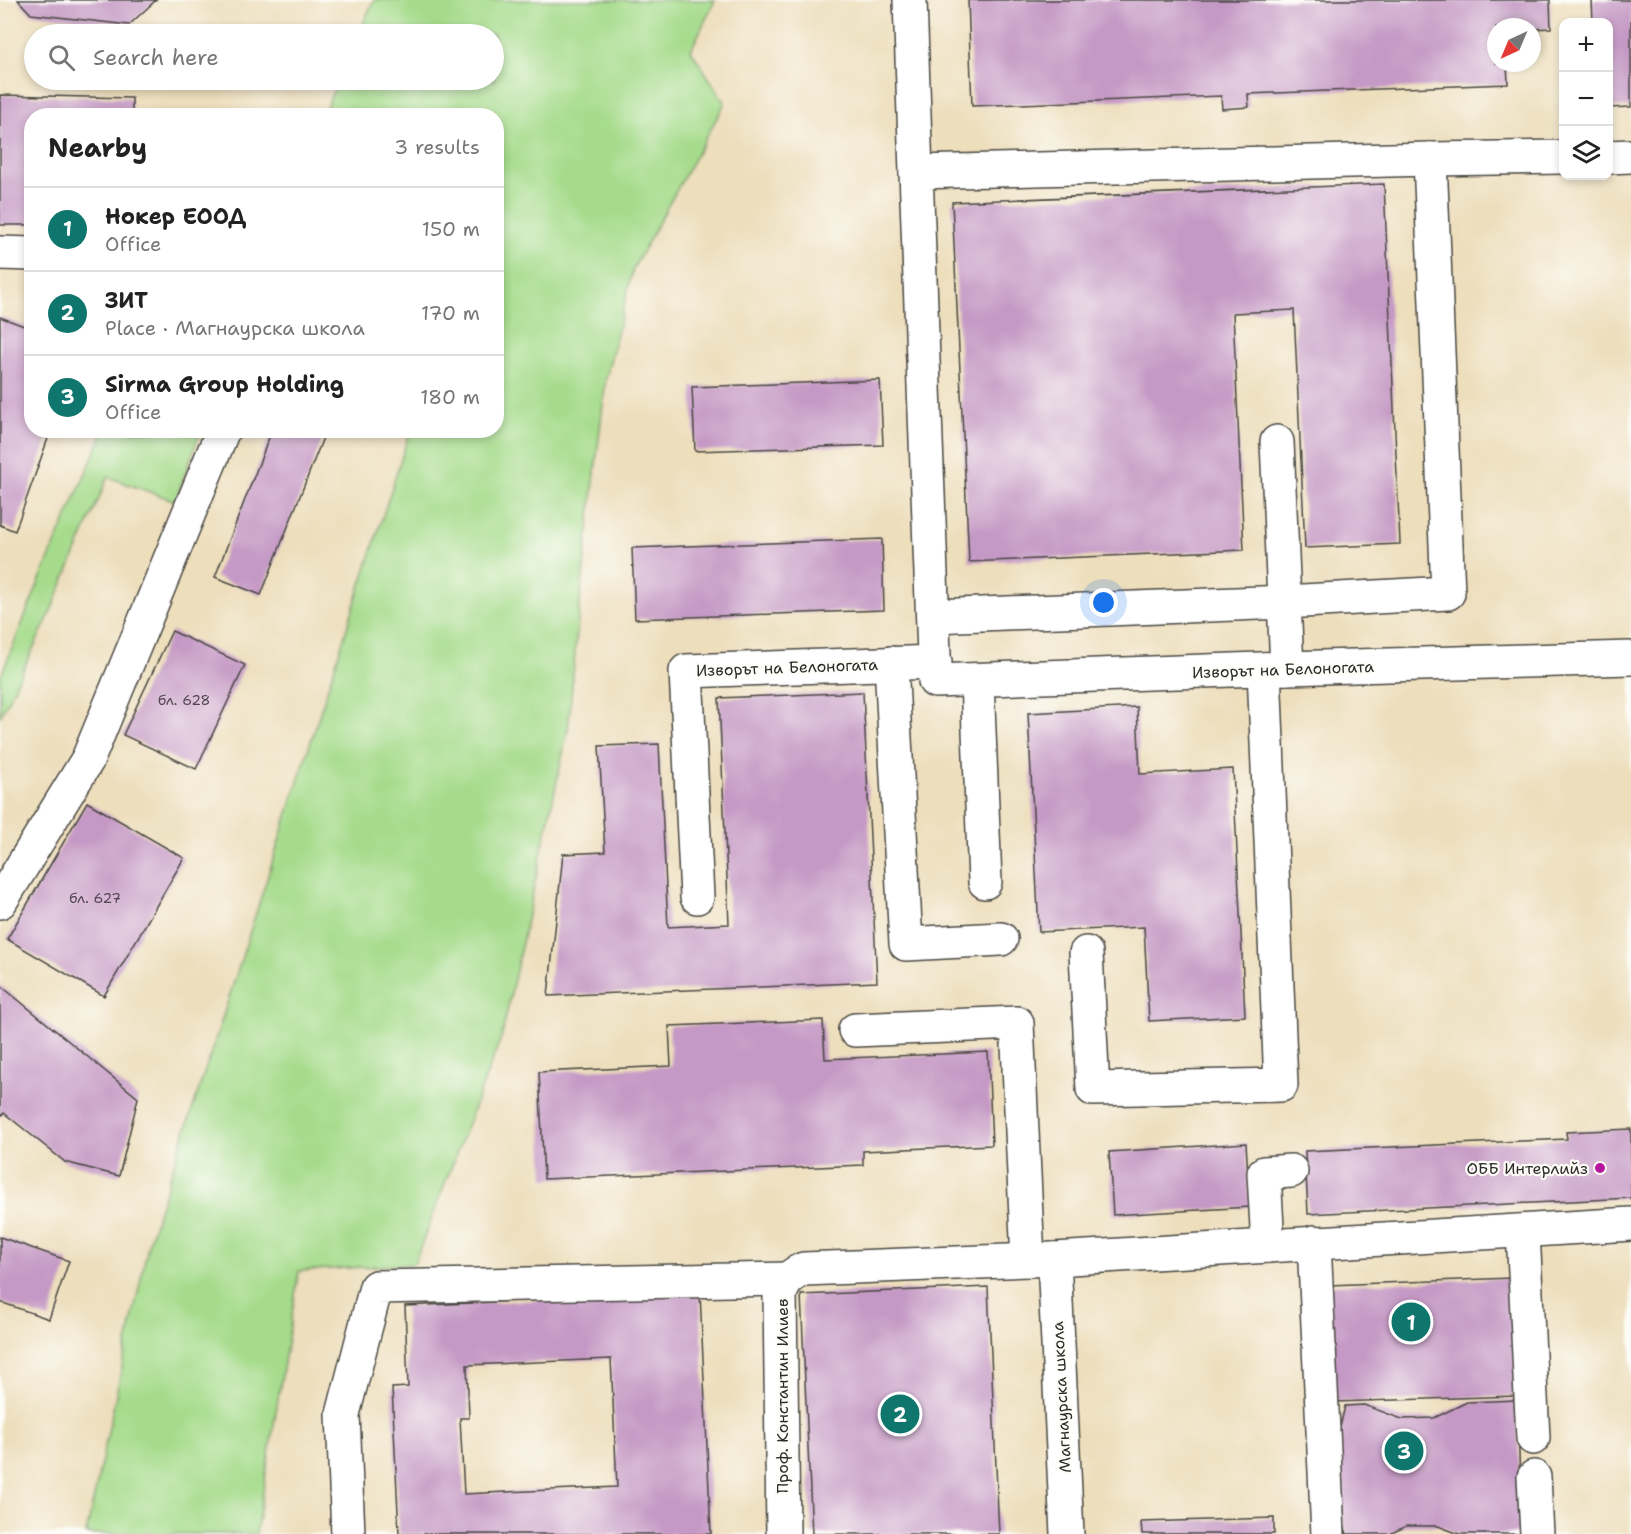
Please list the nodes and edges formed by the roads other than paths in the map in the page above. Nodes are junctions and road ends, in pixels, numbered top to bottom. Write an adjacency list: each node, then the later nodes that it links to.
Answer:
1 (910, 0): 6 (street)
2 (1631, 156): 4 (street)
3 (1559, 157): 5 (street)
4 (1613, 157)
5 (1430, 159): 6 (street); 11 (street)
6 (916, 172): 12 (street)
7 (0, 253): 8 (street)
8 (24, 254)
9 (220, 438): 20 (street)
10 (1277, 442): 11 (street)
11 (1285, 602): 12 (street); 15 (street)
12 (933, 616): 16 (street)
13 (1631, 658): 15 (street, Изворът на Белоногата)
14 (891, 663): 16 (street, Изворът на Белоногата); 19 (street, Изворът на Белоногата); 21 (street)
15 (1276, 669): 17 (street, Изворът на Белоногата); 22 (street)
16 (935, 672): 17 (street, Изворът на Белоногата)
17 (977, 680): 18 (street)
18 (985, 882)
19 (697, 897)
20 (0, 902)
21 (1001, 939)
22 (1086, 953)
23 (855, 1030): 29 (street, Магнаурска школа)
24 (1291, 1171): 28 (street)
25 (1631, 1224): 26 (street)
26 (1523, 1231): 27 (street); 31 (street)
27 (1314, 1242): 28 (street); 36 (street)
28 (1268, 1246): 29 (street)
29 (1041, 1260): 30 (street); 35 (street, Магнаурска школа)
30 (796, 1274): 33 (street); 34 (street, Проф. Константин Илиев)
31 (1533, 1438)
32 (1534, 1477): 37 (street)
33 (348, 1534)
34 (783, 1534)
35 (1067, 1534)
36 (1328, 1534)
37 (1537, 1534)

